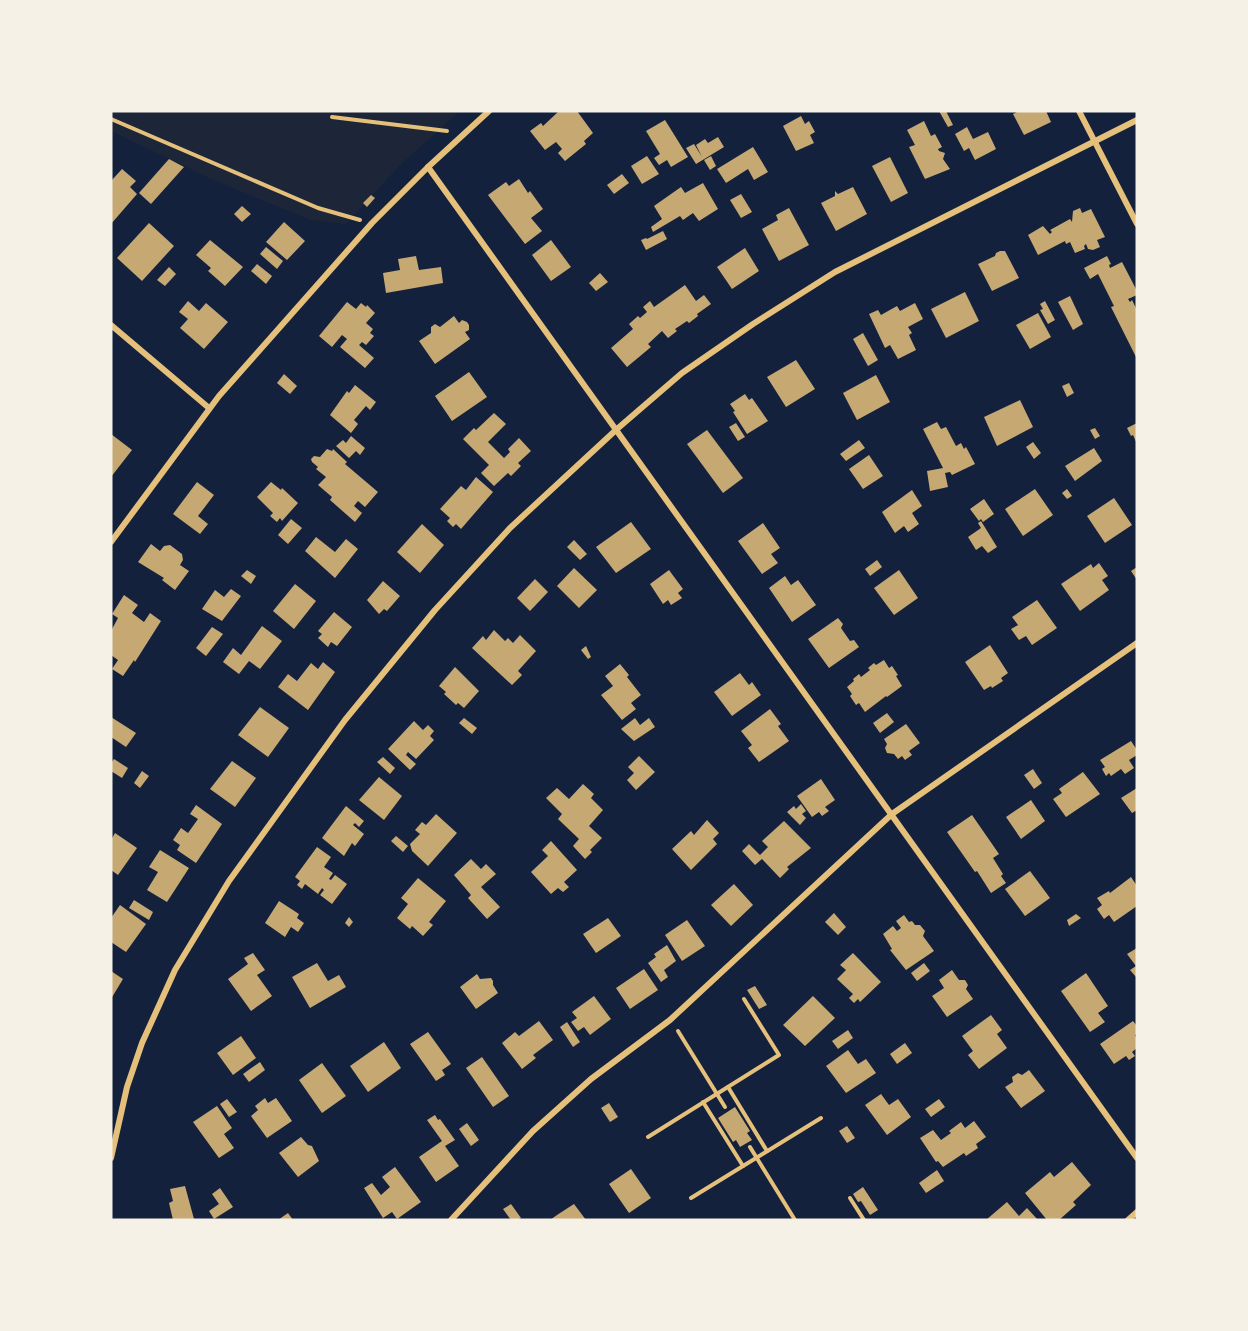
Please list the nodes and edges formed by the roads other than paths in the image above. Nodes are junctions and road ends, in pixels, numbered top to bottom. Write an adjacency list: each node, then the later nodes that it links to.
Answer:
1 (489, 111): 5 (street)
2 (1079, 111): 4 (street)
3 (1137, 120): 4 (street)
4 (1094, 141): 6 (street); 9 (street)
5 (428, 167): 8 (street); 9 (street)
6 (1137, 224)
7 (111, 325): 8 (street)
8 (209, 408): 10 (street)
9 (617, 429): 12 (street); 13 (street)
10 (111, 542)
11 (1137, 643): 12 (street)
12 (892, 814): 14 (street); 16 (street)
13 (111, 1158)
14 (1137, 1158)
15 (1137, 1212): 17 (street)
16 (451, 1220)
17 (1128, 1220)

